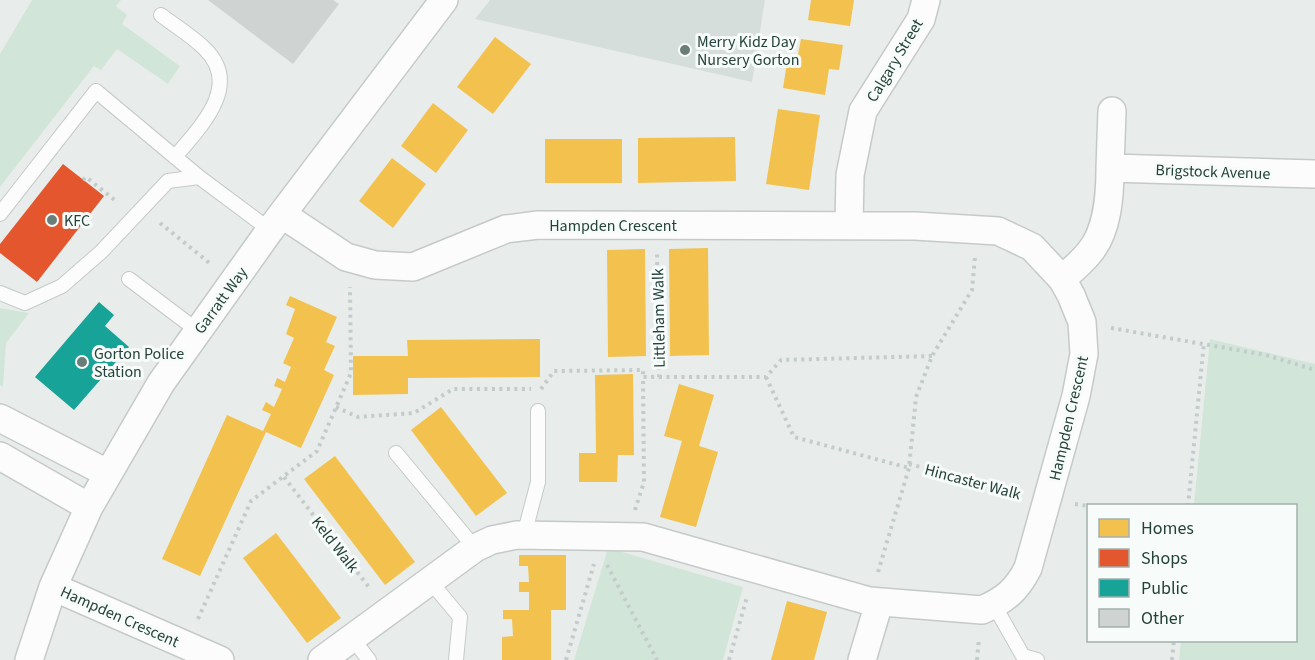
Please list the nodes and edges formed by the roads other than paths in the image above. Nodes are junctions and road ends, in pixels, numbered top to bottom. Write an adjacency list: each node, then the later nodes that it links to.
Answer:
1 (444, 0): 10 (street, Garratt Way)
2 (926, 0): 11 (street, Calgary Street)
3 (160, 15): 5 (lane)
4 (1112, 111): 6 (street)
5 (175, 157): 8 (lane); 9 (lane)
6 (1110, 168): 7 (street, Brigstock Avenue); 13 (street)
7 (1315, 174)
8 (199, 177): 10 (lane); 14 (lane)
9 (0, 214)
10 (276, 223): 11 (street, Hampden Crescent); 15 (street, Garratt Way)
11 (849, 226): 13 (street, Hampden Crescent)
12 (129, 279): 15 (lane)
13 (1062, 279): 27 (street, Hampden Crescent)
14 (0, 293)
15 (198, 331): 20 (street, Garratt Way)
16 (538, 411): 22 (lane)
17 (0, 418): 20 (street)
18 (396, 453): 23 (lane)
19 (0, 456): 21 (street)
20 (107, 472): 21 (street, Garratt Way)
21 (89, 507): 25 (street, Garratt Way)
22 (525, 535): 23 (street); 26 (street)
23 (475, 548): 24 (street)
24 (430, 581): 28 (street); 33 (lane)
25 (53, 587): 29 (street, Garratt Way); 30 (street, Hampden Crescent)
26 (874, 602): 27 (street); 34 (street)
27 (994, 605): 35 (lane)
28 (352, 638): 31 (street); 32 (lane)
29 (29, 660)
30 (220, 660)
31 (322, 660)
32 (369, 660)
33 (456, 660)
34 (862, 660)
35 (1037, 660)

